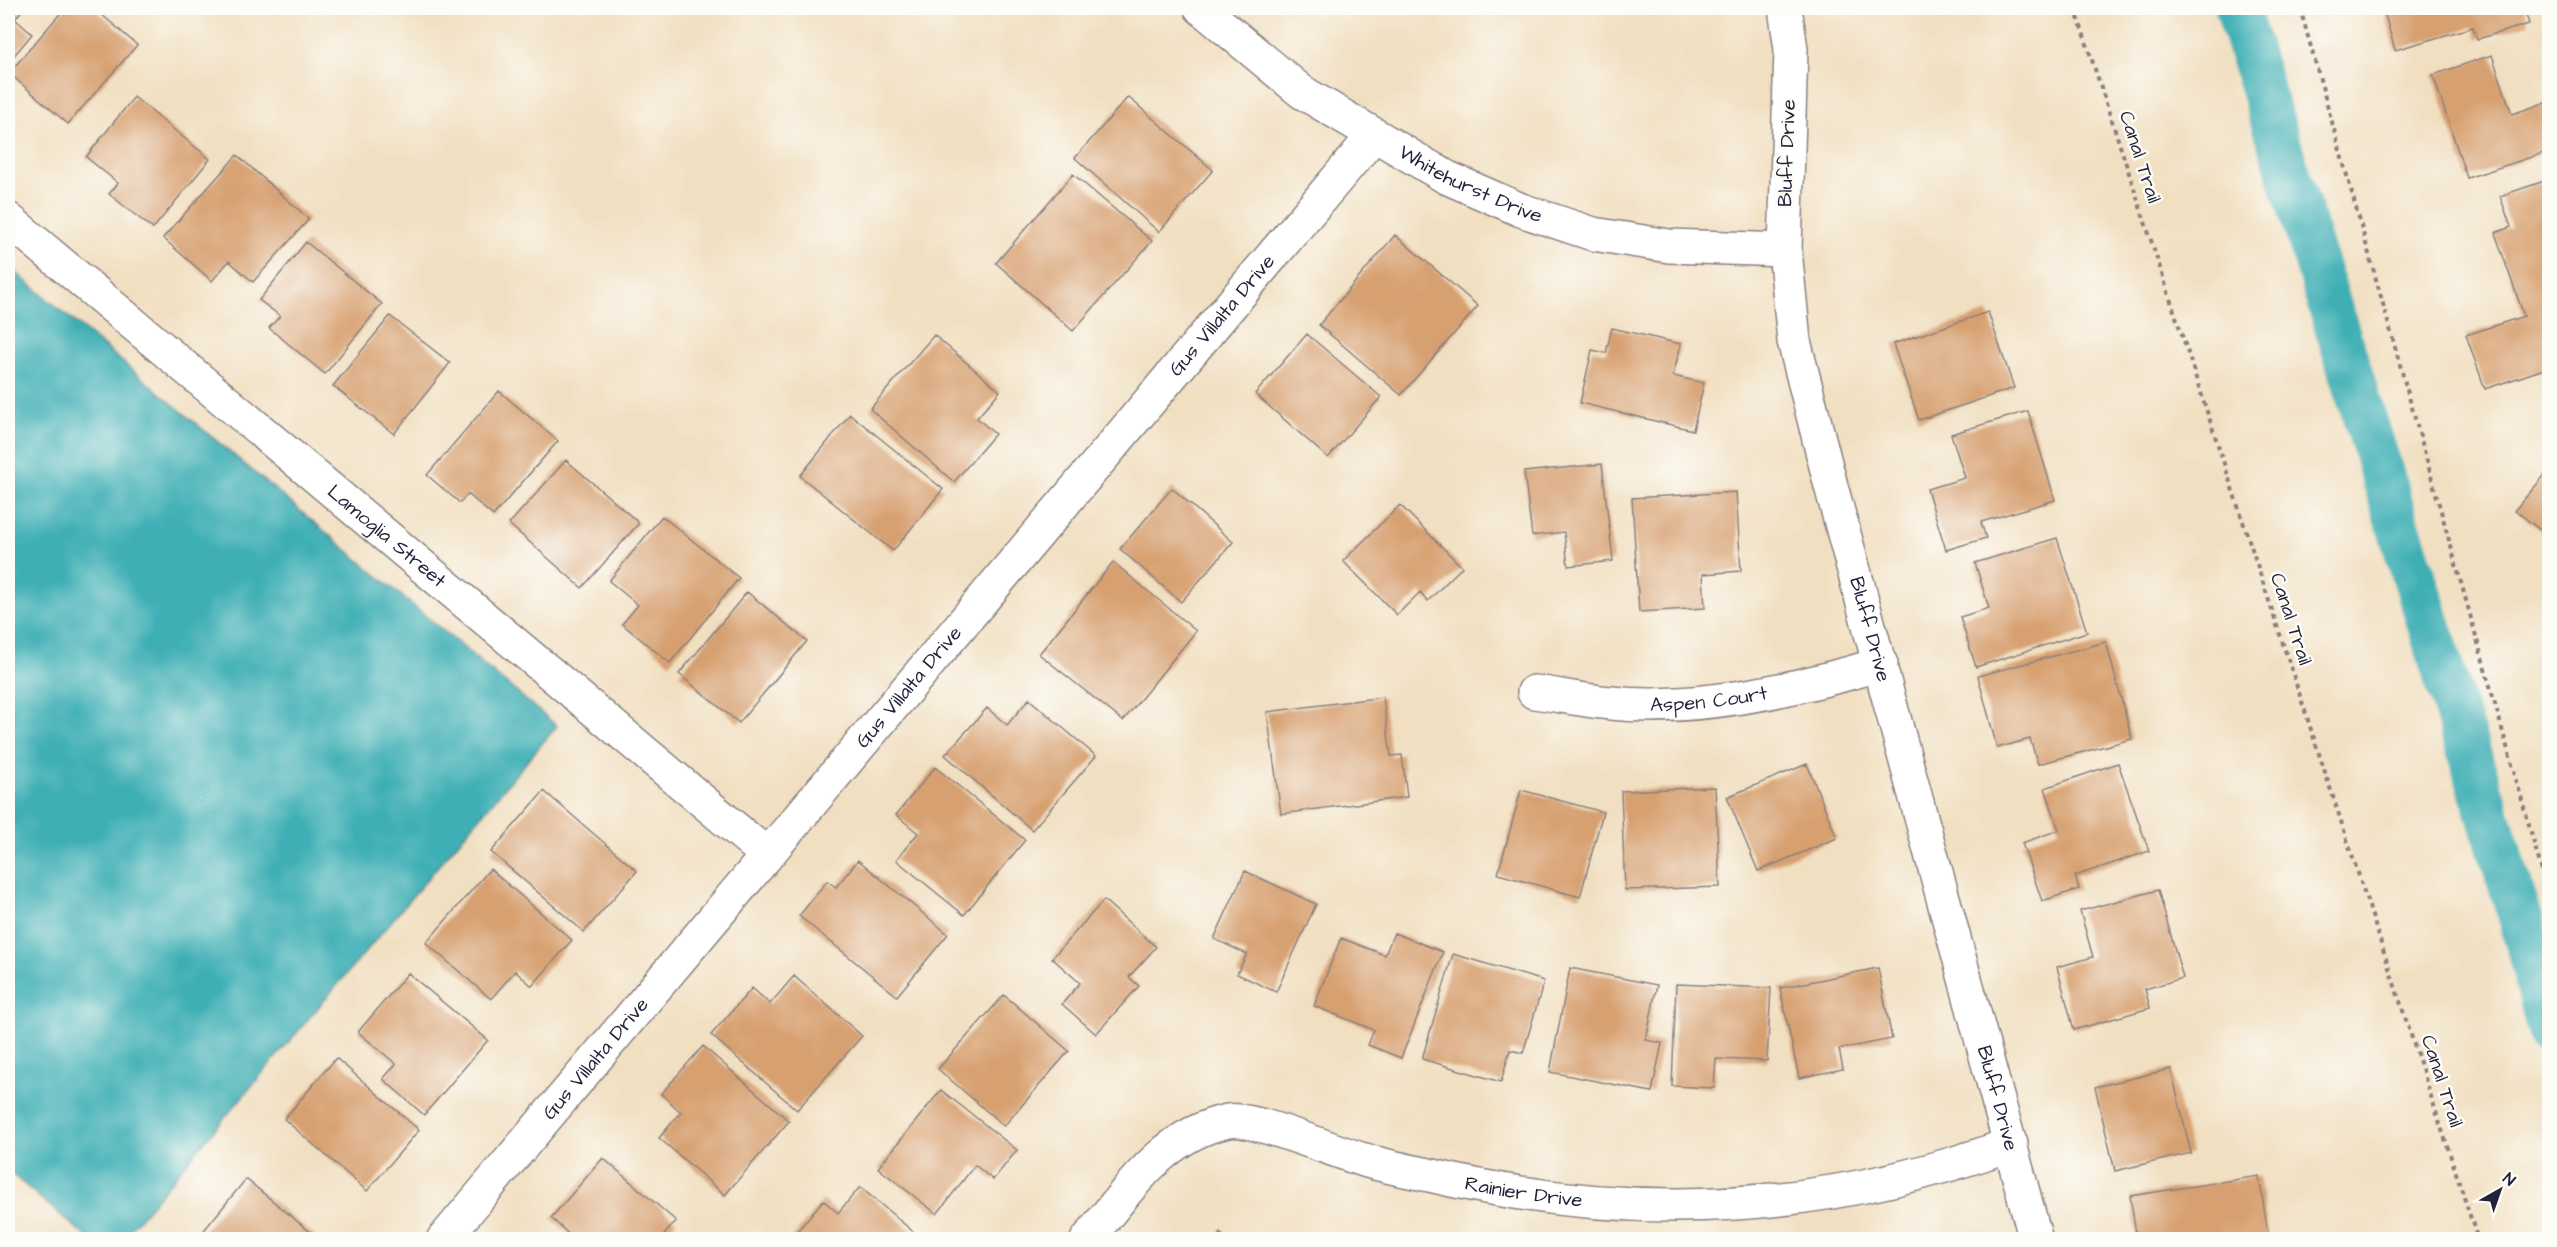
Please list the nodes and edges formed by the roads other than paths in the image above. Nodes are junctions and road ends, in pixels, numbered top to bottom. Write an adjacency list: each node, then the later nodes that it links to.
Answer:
1 (1201, 8): 3 (street, Whitehurst Drive)
2 (1785, 8): 5 (street, Bluff Drive)
3 (1374, 135): 5 (street, Whitehurst Drive); 8 (street, Gus Villalta Drive)
4 (8, 219): 8 (street, Lamoglia Street)
5 (1785, 250): 6 (street, Bluff Drive)
6 (1881, 664): 7 (street, Aspen Court); 9 (street, Bluff Drive)
7 (1534, 692)
8 (766, 854): 10 (street, Gus Villalta Drive)
9 (2011, 1144): 11 (street, Rainier Drive); 12 (street, Bluff Drive)
10 (443, 1239)
11 (1087, 1239)
12 (2036, 1239)

